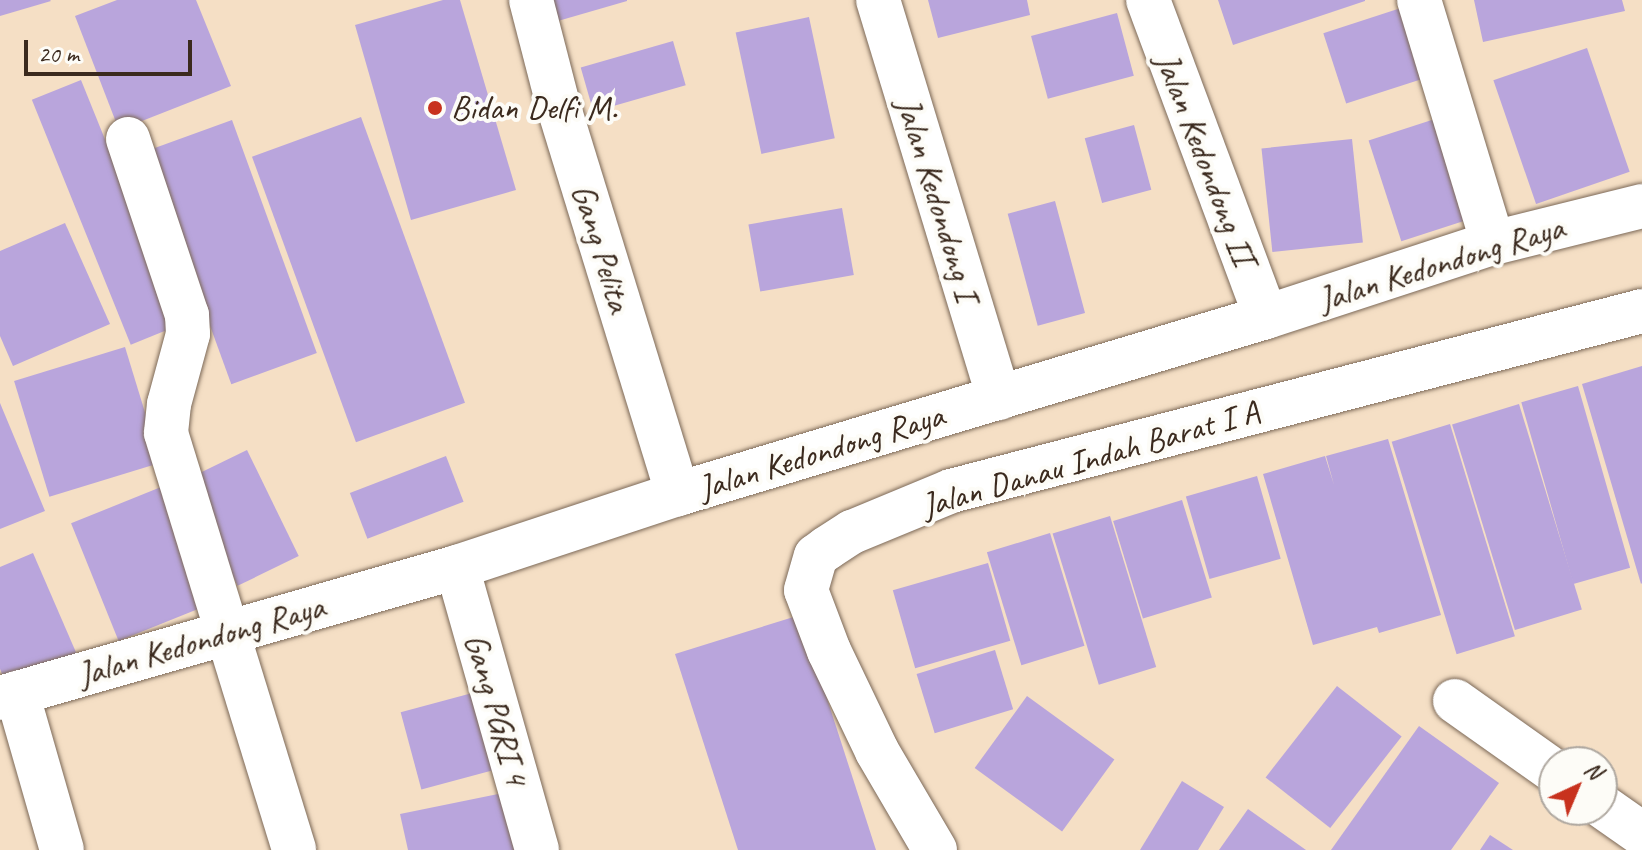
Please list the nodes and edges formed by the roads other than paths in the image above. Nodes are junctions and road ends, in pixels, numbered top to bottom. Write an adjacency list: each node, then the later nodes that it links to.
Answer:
1 (531, 0): 11 (street, Gang Pelita)
2 (878, 0): 10 (street, Jalan Kedondong I)
3 (1148, 0): 9 (street, Jalan Kedondong II)
4 (1419, 0): 7 (street)
5 (128, 139): 13 (street)
6 (1642, 206): 7 (street, Jalan Kedondong Raya)
7 (1493, 243): 9 (street, Jalan Kedondong Raya)
8 (1642, 311): 22 (street, Jalan Danau Indah Barat I A)
9 (1266, 317): 10 (street, Jalan Kedondong Raya)
10 (999, 398): 11 (street, Jalan Kedondong Raya)
11 (678, 494): 12 (street, Jalan Kedondong Raya)
12 (457, 567): 13 (street, Jalan Kedondong Raya); 21 (street, Gang PGRI 4)
13 (227, 631): 14 (street, Jalan Kedondong Raya); 20 (street)
14 (9, 696): 19 (street)
15 (1455, 701): 16 (street)
16 (1538, 760)
17 (1618, 817): 18 (street)
18 (1642, 834)
19 (62, 850)
20 (294, 850)
21 (537, 850)
22 (935, 850)

